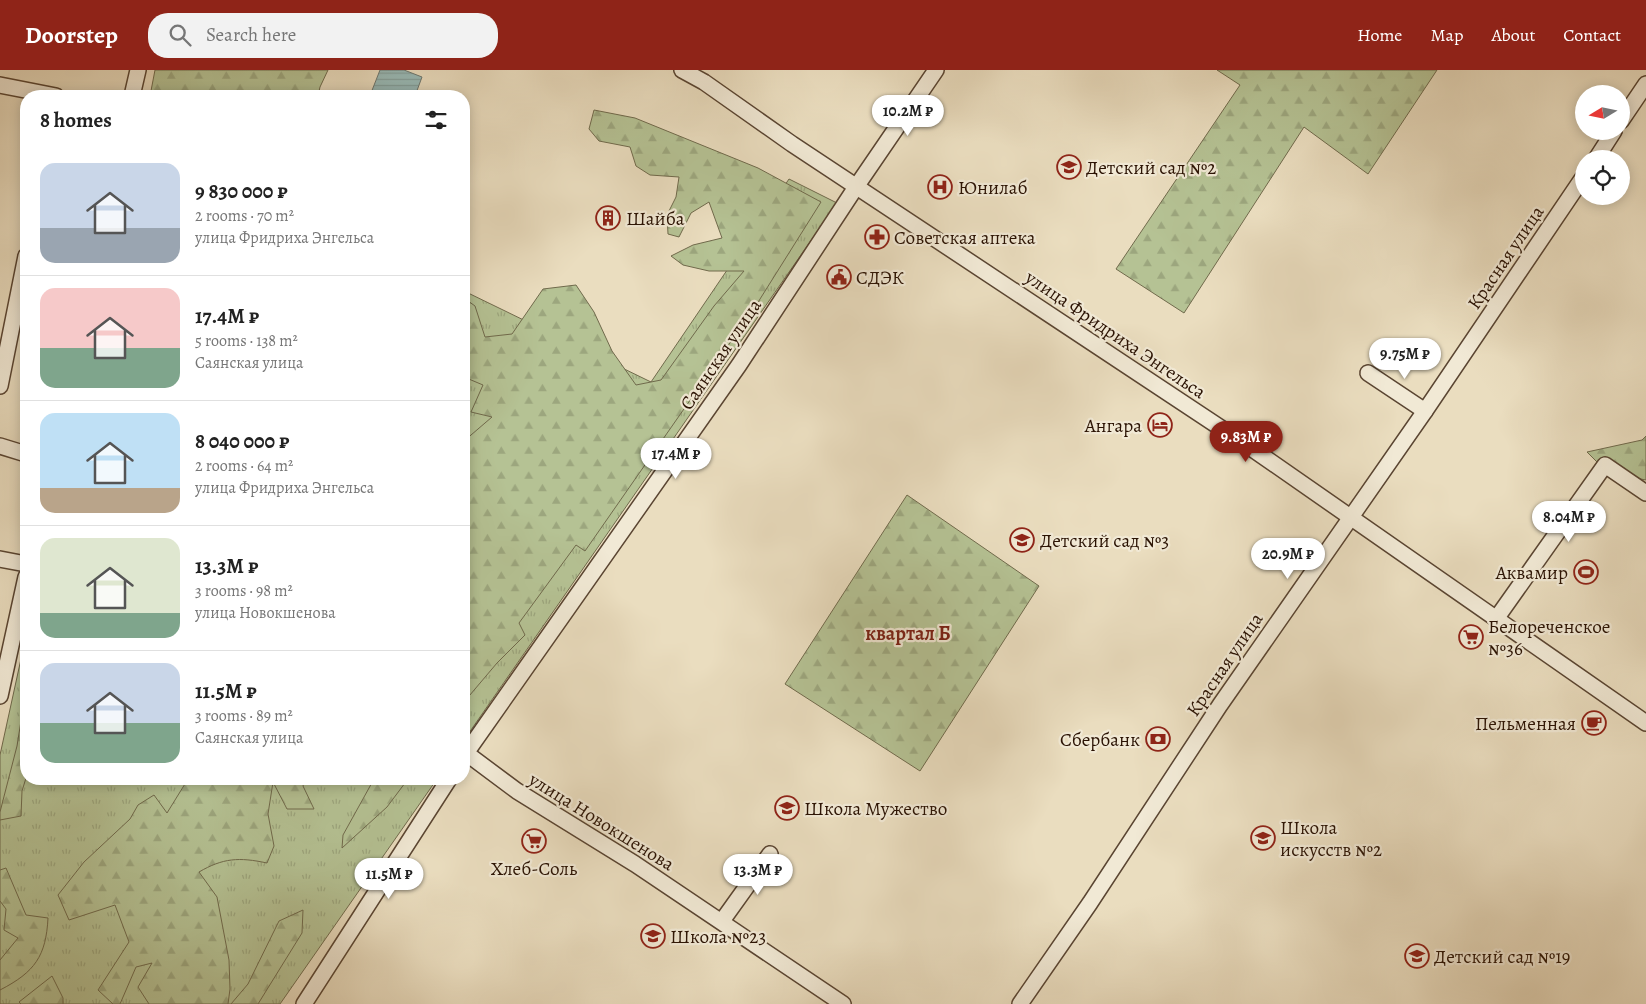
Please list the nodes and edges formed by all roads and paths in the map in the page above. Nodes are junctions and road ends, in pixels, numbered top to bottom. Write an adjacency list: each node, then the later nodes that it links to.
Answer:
1 (138, 70): 7 (street)
2 (682, 70): 9 (street, улица Фридриха Энгельса)
3 (936, 70): 9 (street, Саянская улица)
4 (0, 84): 6 (street)
5 (1646, 84): 8 (street)
6 (28, 90)
7 (133, 90)
8 (1630, 108)
9 (856, 187): 18 (street, улица Фридриха Энгельса); 25 (street, Саянская улица)
10 (1575, 189): 14 (street, Красная улица)
11 (20, 286): 13 (street)
12 (1368, 372): 14 (street)
13 (0, 386)
14 (1425, 411): 18 (street, Красная улица)
15 (0, 446): 16 (street)
16 (20, 452)
17 (1646, 493): 22 (street)
18 (1350, 516): 22 (street, улица Фридриха Энгельса); 32 (street, Красная улица)
19 (0, 559): 20 (street)
20 (20, 563)
21 (20, 604): 23 (street)
22 (1496, 620): 24 (street, улица Фридриха Энгельса)
23 (0, 696)
24 (1646, 723)
25 (470, 748)
26 (470, 758): 29 (street, улица Новокшенова)
27 (445, 785): 30 (street)
28 (770, 854): 29 (street)
29 (722, 921): 31 (street, улица Новокшенова)
30 (304, 1004)
31 (843, 1004)
32 (1020, 1004)

